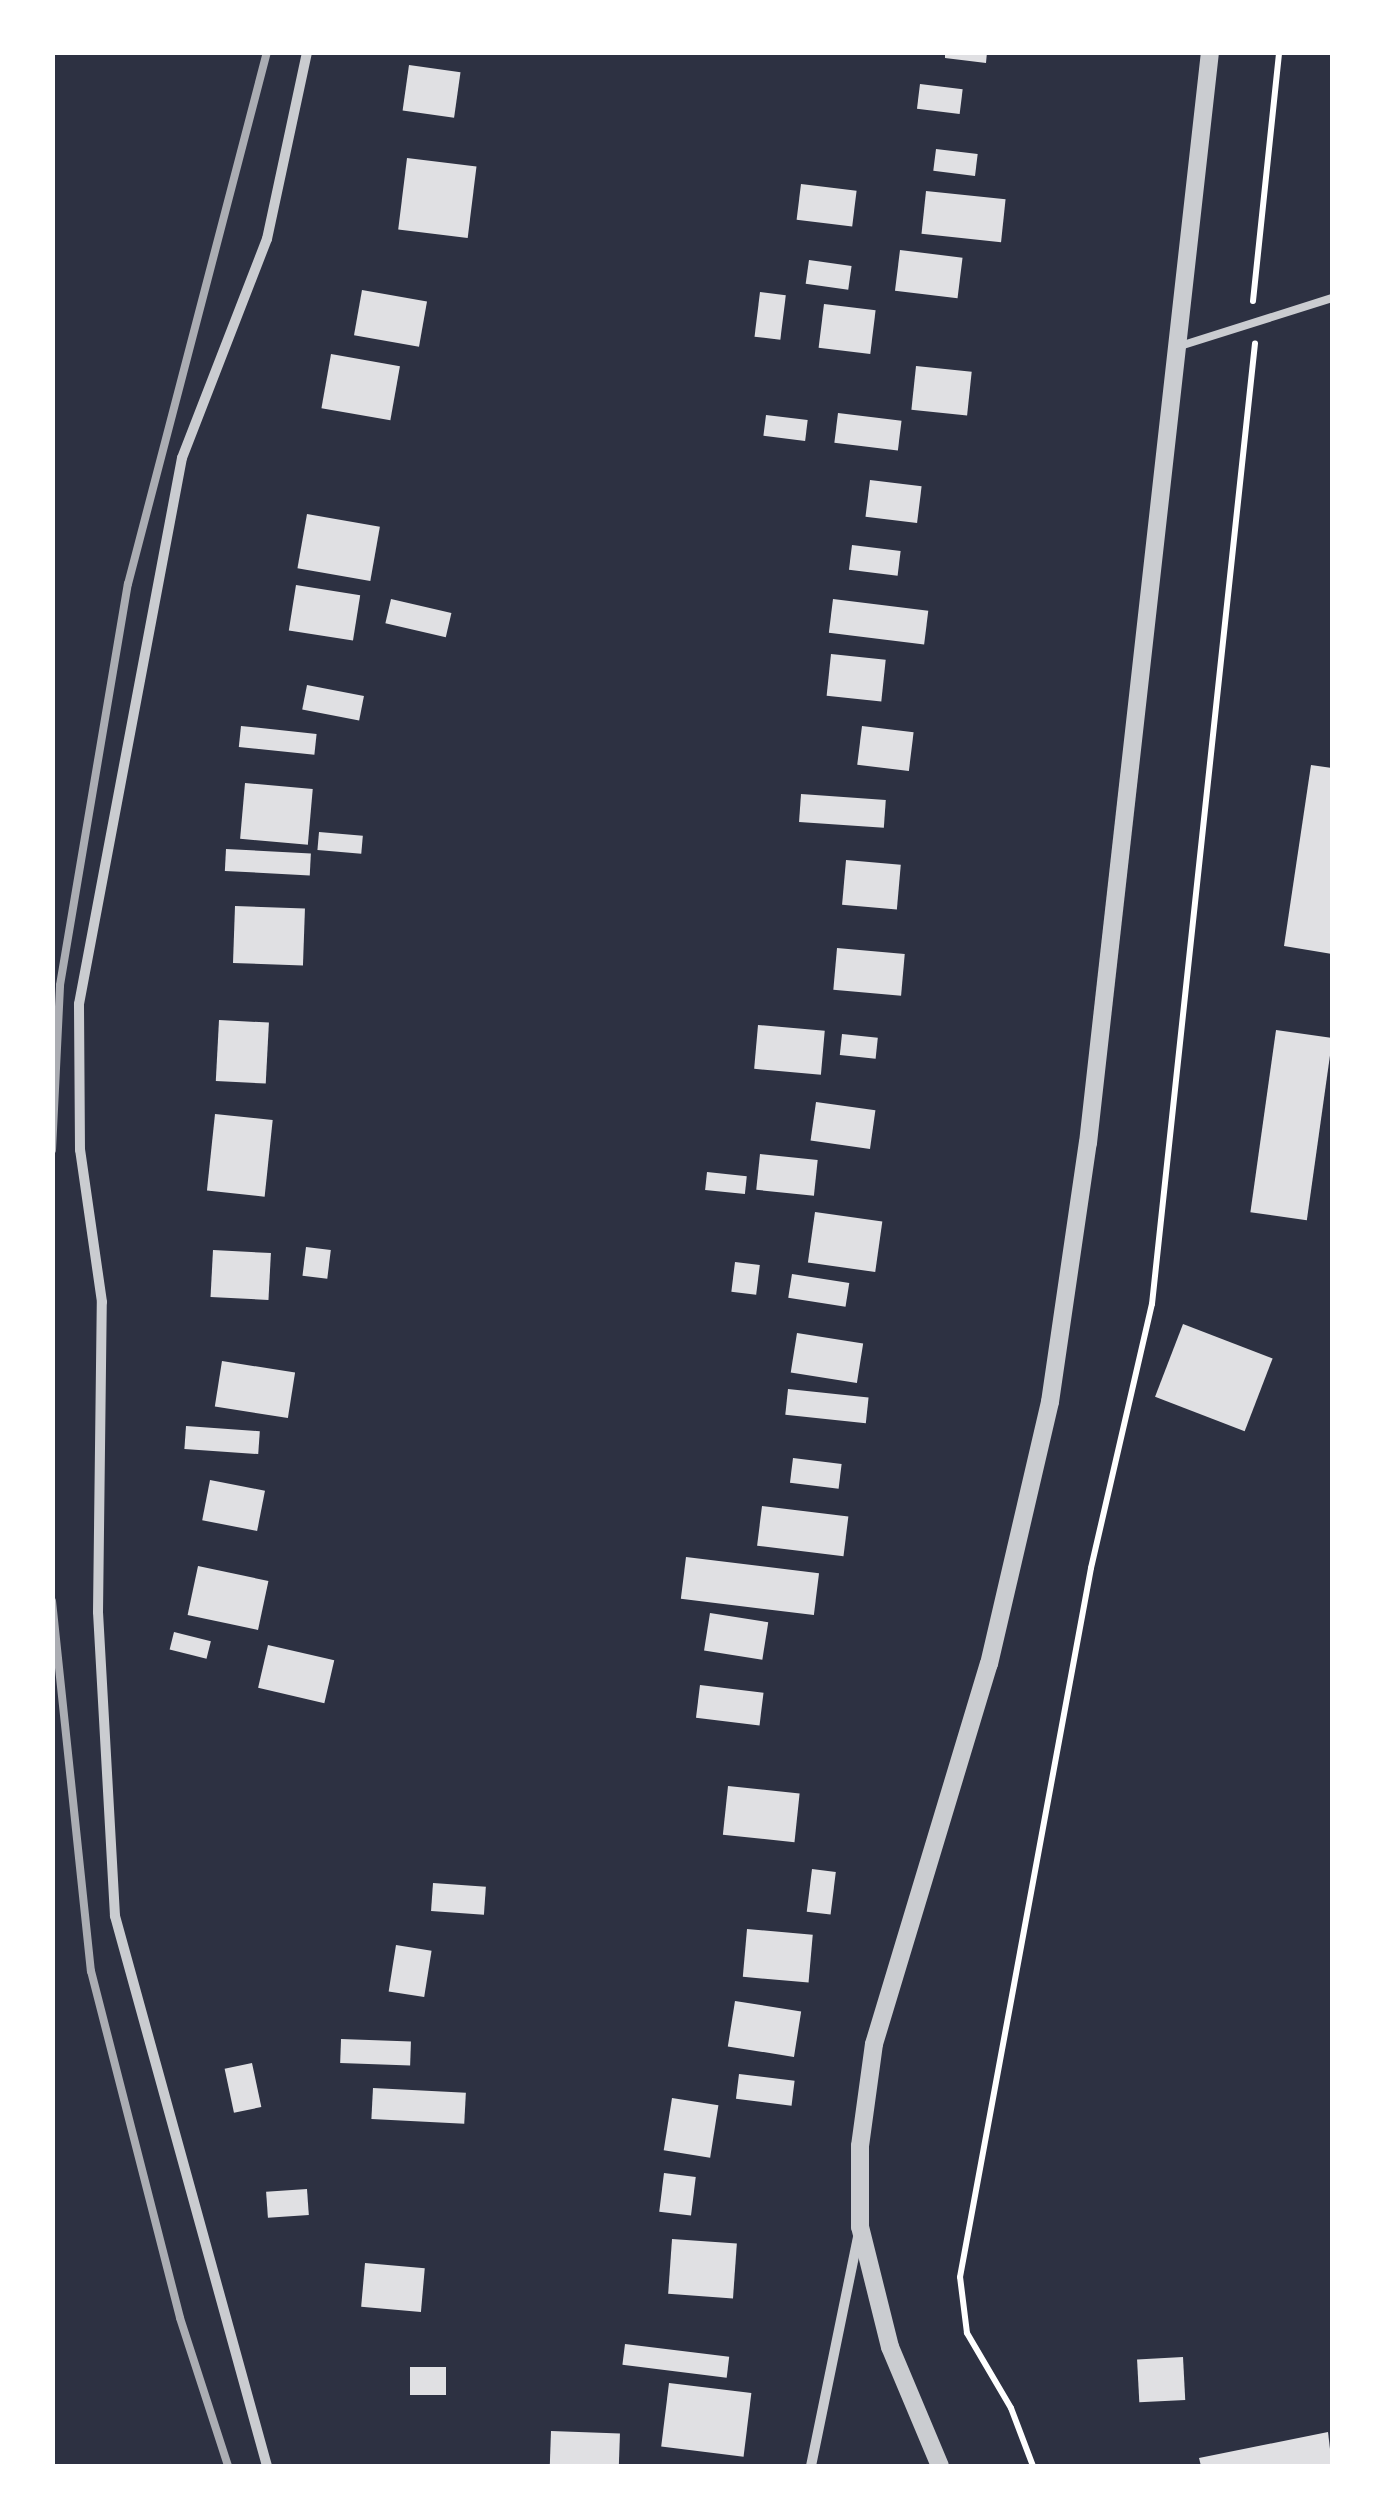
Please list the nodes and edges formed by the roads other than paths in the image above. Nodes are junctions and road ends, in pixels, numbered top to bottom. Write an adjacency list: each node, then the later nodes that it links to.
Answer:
1 (306, 52): 6 (street)
2 (1210, 52): 4 (street)
3 (1332, 298): 4 (lane)
4 (1176, 346): 5 (street)
5 (860, 2227): 7 (street); 8 (street)
6 (267, 2466)
7 (811, 2466)
8 (940, 2466)

